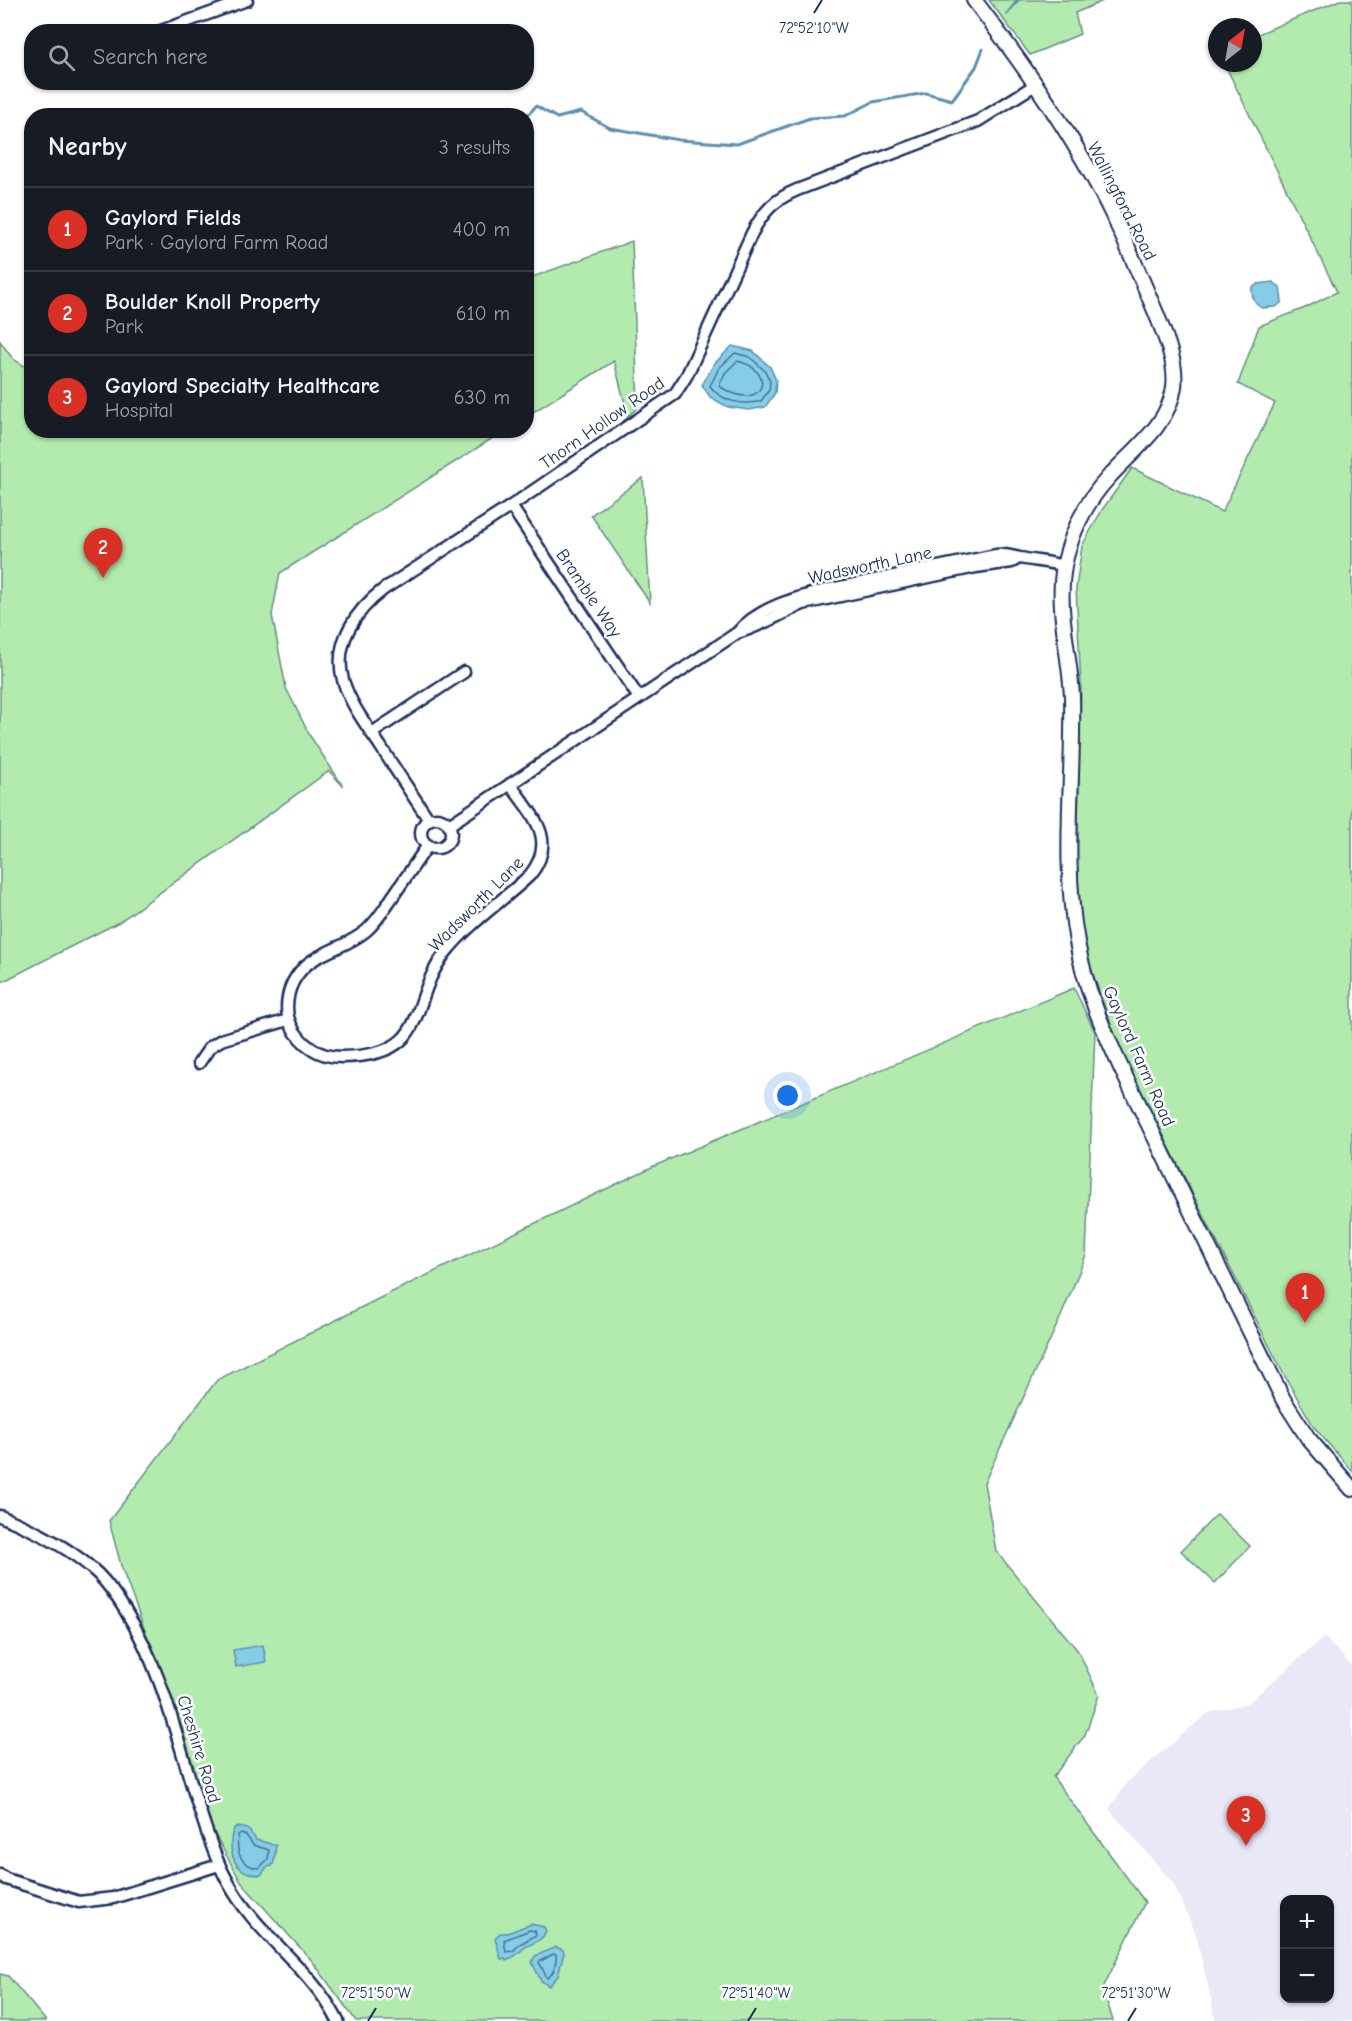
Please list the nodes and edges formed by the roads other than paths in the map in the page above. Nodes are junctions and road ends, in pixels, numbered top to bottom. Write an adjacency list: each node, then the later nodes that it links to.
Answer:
1 (247, 0): 3 (street)
2 (974, 0): 4 (street, Wallingford Road)
3 (180, 24)
4 (1035, 85): 5 (street, Wallingford Road); 6 (street, Thorn Hollow Road)
5 (1148, 435): 7 (street, Gaylord Farm Road)
6 (511, 506): 9 (street, Bramble Way); 10 (street, Thorn Hollow Road)
7 (1064, 566): 9 (street, Wadsworth Lane); 17 (street, Gaylord Farm Road)
8 (464, 672): 10 (street)
9 (639, 698): 11 (street, Wadsworth Lane)
10 (372, 733): 12 (street, Thorn Hollow Road)
11 (510, 784): 13 (street, Wadsworth Lane); 15 (street, Wadsworth Lane)
12 (429, 820): 13 (street); 14 (street)
13 (449, 825): 14 (street)
14 (428, 845): 15 (street)
15 (288, 1020): 16 (street)
16 (199, 1063)
17 (1352, 1489)
18 (0, 1516): 19 (street, Cheshire Road)
19 (219, 1865): 20 (street); 21 (street, Cheshire Road)
20 (0, 1875)
21 (338, 2021)

